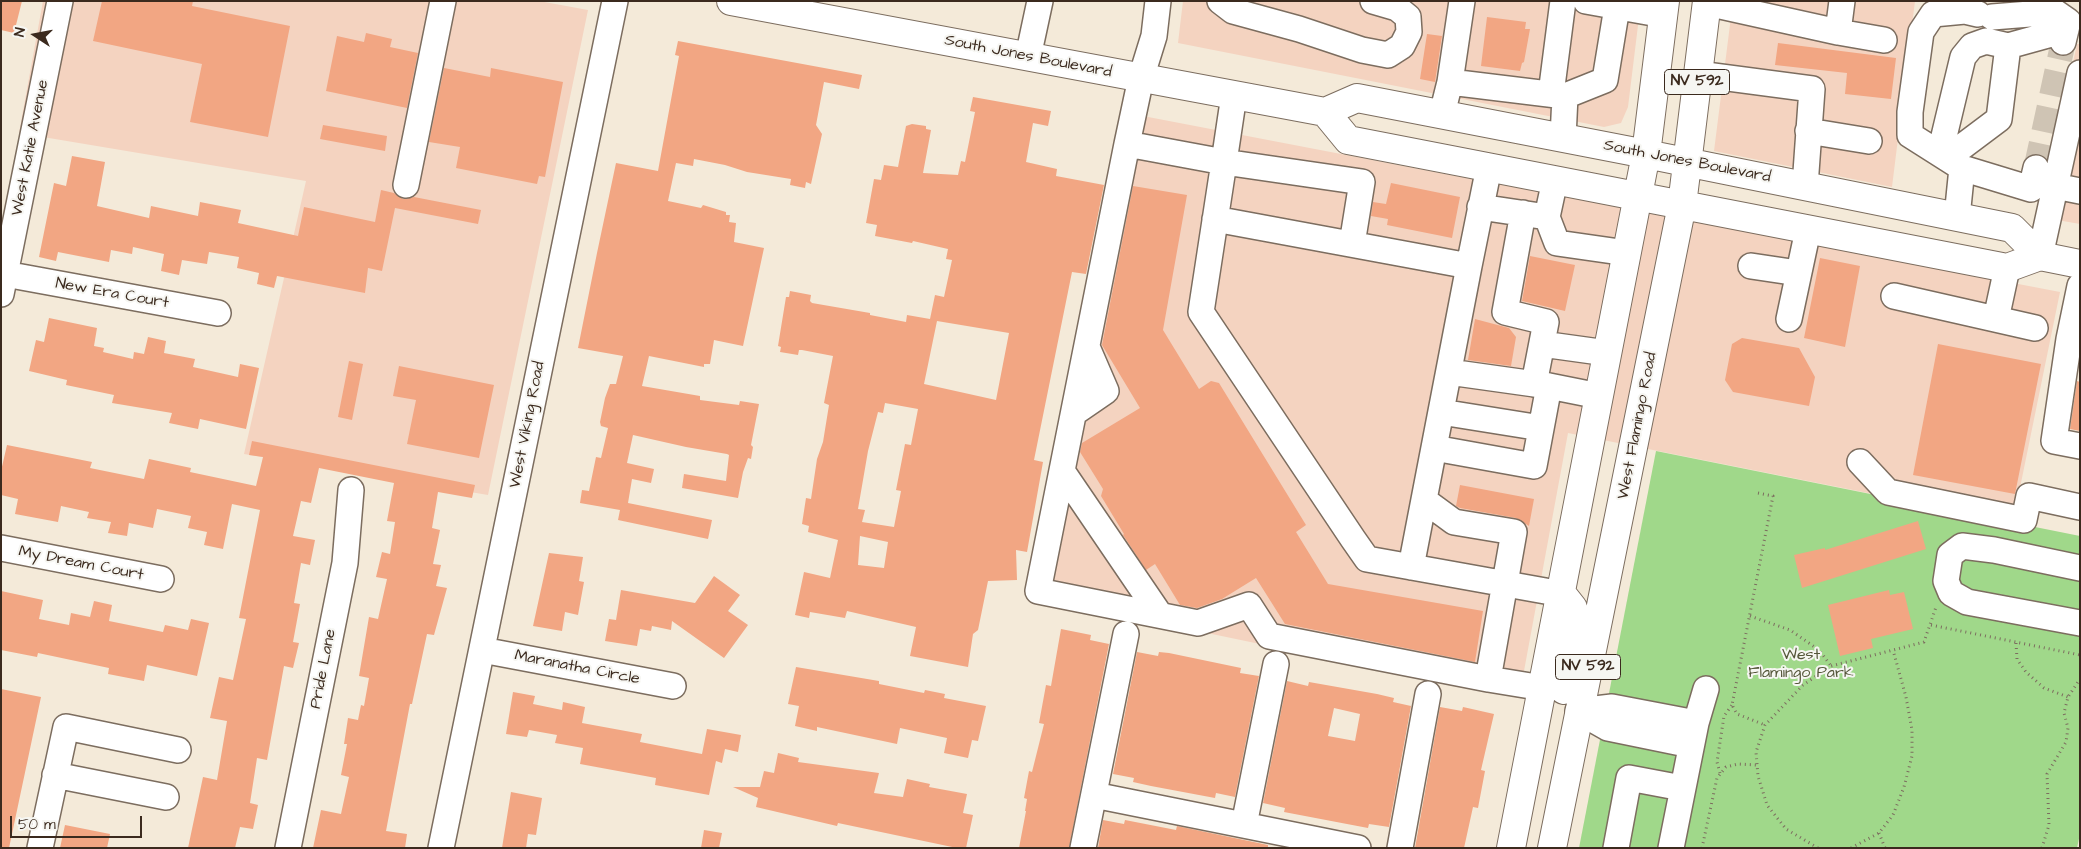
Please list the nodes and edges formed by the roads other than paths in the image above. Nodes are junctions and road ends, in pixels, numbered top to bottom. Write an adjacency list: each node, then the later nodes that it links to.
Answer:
1 (60, 1): 59 (street, West Katie Avenue)
2 (443, 1): 39 (street)
3 (615, 1): 90 (street, West Viking Road)
4 (731, 1): 19 (main road, South Jones Boulevard)
5 (1040, 1): 19 (street)
6 (1158, 1): 22 (street)
7 (1220, 1): 8 (street)
8 (1373, 1)
9 (1462, 1): 23 (street)
10 (1563, 1): 25 (street)
11 (1586, 1): 14 (street)
12 (1842, 1): 16 (street)
13 (1707, 2): 16 (street); 21 (main road, West Flamingo Road / NV 592)
14 (1616, 7): 15 (street); 25 (street)
15 (1665, 8): 32 (main road, NV 592)
16 (1838, 32): 17 (street)
17 (1884, 40)
18 (2008, 46): 33 (street); 33 (street); 33 (street)
19 (1028, 57): 22 (main road, South Jones Boulevard)
20 (2080, 73): 41 (street)
21 (1698, 74): 28 (street); 35 (main road, West Flamingo Road / NV 592)
22 (1141, 78): 24 (main road, South Jones Boulevard); 31 (street)
23 (1450, 82): 25 (street); 27 (street)
24 (1234, 95): 26 (main road, South Jones Boulevard); 34 (street)
25 (1558, 95): 29 (street)
26 (1325, 112): 27 (main road, South Jones Boulevard); 36 (main road)
27 (1442, 114): 29 (main road, South Jones Boulevard)
28 (1808, 131): 30 (street); 40 (street)
29 (1563, 138): 32 (main road, South Jones Boulevard)
30 (1869, 140)
31 (1127, 144): 34 (street); 77 (street)
32 (1646, 154): 35 (main road, South Jones Boulevard); 43 (main road, NV 592)
33 (1950, 160): 37 (street); 48 (street)
34 (1224, 162): 49 (street); 51 (street)
35 (1688, 162): 40 (main road, South Jones Boulevard); 44 (main road, West Flamingo Road / NV 592)
36 (1489, 167): 38 (main road); 45 (street)
37 (2036, 168)
38 (1555, 180): 43 (main road); 47 (street)
39 (406, 184)
40 (1806, 186): 48 (main road, South Jones Boulevard)
41 (2055, 186): 42 (street); 53 (street)
42 (2080, 191)
43 (1638, 196): 44 (main road); 52 (main road, NV 592)
44 (1682, 205): 50 (main road); 97 (main road, West Flamingo Road / NV 592)
45 (1480, 207): 46 (street); 55 (street)
46 (1523, 213): 47 (street); 67 (street)
47 (1547, 217): 52 (street)
48 (1957, 217): 53 (main road, South Jones Boulevard)
49 (1215, 219): 51 (street); 82 (street)
50 (1808, 230): 57 (main road); 58 (street)
51 (1352, 244): 55 (street)
52 (1627, 253): 68 (main road, NV 592)
53 (2040, 256): 54 (main road); 57 (main road)
54 (2080, 264)
55 (1469, 266): 69 (street)
56 (1751, 266): 58 (street)
57 (2007, 268): 64 (street)
58 (1798, 273): 63 (street)
59 (3, 284): 62 (street, New Era Court)
60 (2080, 286): 66 (street)
61 (1894, 296): 64 (street)
62 (218, 313)
63 (1789, 319)
64 (1996, 319): 65 (street)
65 (2034, 328)
66 (2074, 340): 74 (street)
67 (1542, 344): 68 (street); 70 (street)
68 (1607, 354): 71 (main road, NV 592)
69 (1449, 372): 70 (street); 72 (street)
70 (1542, 385): 71 (street); 73 (street)
71 (1600, 396): 86 (main road, NV 592)
72 (1441, 412): 73 (street); 75 (street)
73 (1541, 428): 75 (street)
74 (2080, 446)
75 (1434, 448): 79 (street)
76 (1860, 462): 80 (street)
77 (1062, 471): 87 (street); 87 (street)
78 (351, 490): 106 (street, Pride Lane)
79 (1424, 500): 82 (street); 85 (street)
80 (2080, 507)
81 (1, 548): 84 (street, My Dream Court)
82 (1412, 567): 85 (street)
83 (2080, 568): 88 (street)
84 (161, 579)
85 (1504, 584): 86 (street); 92 (street)
86 (1562, 594): 94 (main road, NV 592); 97 (main road)
87 (1160, 616): 92 (street)
88 (2080, 623)
89 (1126, 634): 102 (street)
90 (482, 650): 93 (street, Maranatha Circle); 107 (street, West Viking Road)
91 (1276, 664): 104 (street)
92 (1488, 679): 94 (street)
93 (673, 686)
94 (1543, 688): 111 (main road, NV 592); 112 (main road)
95 (1706, 689): 98 (street)
96 (1428, 694): 110 (street)
97 (1578, 711): 98 (street); 113 (main road, West Flamingo Road / NV 592)
98 (1693, 734): 101 (street)
99 (178, 750): 100 (street)
100 (55, 775): 103 (street); 105 (street)
101 (1682, 788): 114 (street); 115 (street)
102 (1094, 795): 104 (street); 108 (street)
103 (166, 796)
104 (1244, 825): 109 (street)
105 (40, 848)
106 (288, 848)
107 (442, 848)
108 (1083, 848)
109 (1358, 848)
110 (1400, 848)
111 (1511, 848)
112 (1544, 848)
113 (1552, 848)
114 (1616, 848)
115 (1670, 848)

